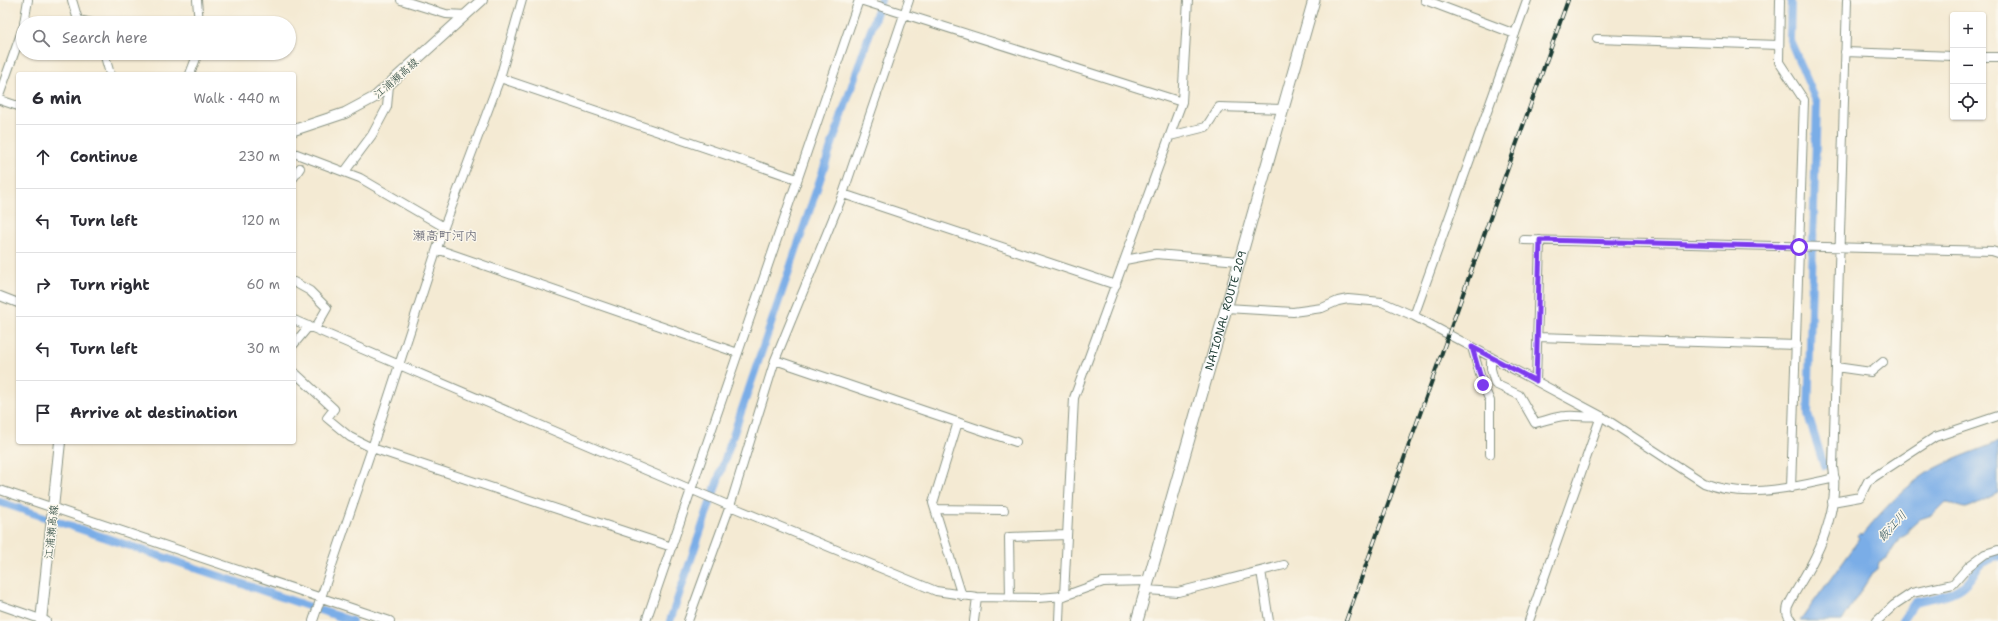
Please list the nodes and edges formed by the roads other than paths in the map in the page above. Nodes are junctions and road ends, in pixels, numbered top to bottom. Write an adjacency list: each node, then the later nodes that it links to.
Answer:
1 (28, 0): 17 (street)
2 (72, 0): 18 (street)
3 (197, 0): 19 (street)
4 (401, 0): 16 (street)
5 (482, 0): 16 (main road, 江浦瀬高線)
6 (522, 0): 32 (street)
7 (860, 0): 15 (street); 45 (street)
8 (909, 0): 15 (street)
9 (1188, 0): 36 (street)
10 (1314, 0): 38 (highway, NATIONAL ROUTE 209)
11 (1425, 0): 20 (street)
12 (1526, 0): 20 (street)
13 (1780, 0): 22 (street)
14 (1847, 0): 24 (street)
15 (903, 14): 36 (street); 46 (street)
16 (466, 15): 33 (main road, 江浦瀬高線)
17 (25, 16)
18 (77, 16)
19 (198, 16)
20 (1515, 34): 61 (street)
21 (1597, 39): 22 (street)
22 (1779, 45): 50 (street)
23 (16, 48): 34 (street)
24 (1846, 52): 25 (street); 51 (street)
25 (1950, 56)
26 (1986, 57): 27 (street)
27 (1998, 57)
28 (106, 60): 30 (street)
29 (195, 60): 31 (street)
30 (109, 72)
31 (191, 72)
32 (500, 78): 45 (street); 47 (street)
33 (389, 85): 39 (main road, 江浦瀬高線); 43 (street)
34 (0, 93)
35 (0, 100): 37 (street)
36 (1182, 102): 40 (street)
37 (16, 105)
38 (1283, 109): 40 (street); 55 (highway, NATIONAL ROUTE 209)
39 (296, 129)
40 (1170, 136): 54 (street)
41 (296, 154): 43 (street)
42 (300, 168): 44 (street)
43 (348, 173): 47 (street)
44 (296, 174)
45 (797, 179): 68 (street)
46 (843, 194): 57 (street); 70 (street)
47 (444, 227): 52 (street)
48 (1524, 240): 49 (street)
49 (1540, 240): 50 (street); 64 (street)
50 (1799, 247): 51 (street); 66 (street)
51 (1839, 248): 53 (street); 73 (street)
52 (437, 249): 68 (street); 72 (street)
53 (1998, 253)
54 (1125, 260): 55 (street); 57 (street)
55 (1239, 261): 60 (highway, NATIONAL ROUTE 209)
56 (296, 283): 63 (street)
57 (1116, 286): 92 (street)
58 (0, 296): 59 (street)
59 (16, 302)
60 (1226, 308): 61 (street); 97 (highway, NATIONAL ROUTE 209)
61 (1414, 316): 67 (street)
62 (296, 321): 63 (street)
63 (312, 327): 65 (street); 72 (street)
64 (1537, 338): 66 (street); 75 (street)
65 (296, 342)
66 (1797, 345): 84 (street)
67 (1472, 347): 69 (street); 82 (street)
68 (738, 353): 86 (street)
69 (1491, 357): 75 (street); 76 (street)
70 (775, 360): 78 (street); 88 (street)
71 (1883, 362): 73 (street)
72 (398, 365): 81 (street); 86 (street)
73 (1836, 367): 83 (street)
74 (296, 374): 81 (street)
75 (1536, 381): 76 (street)
76 (1601, 416): 84 (street); 113 (street)
77 (1998, 416): 87 (street)
78 (958, 422): 79 (street); 90 (street)
79 (1016, 442)
80 (60, 444): 89 (main road, 江浦瀬高線)
81 (372, 448): 93 (street); 100 (street)
82 (1490, 454)
83 (1835, 478): 84 (street); 87 (street)
84 (1791, 488)
85 (0, 490): 89 (street)
86 (694, 490): 88 (street); 93 (street)
87 (1832, 502): 114 (street)
88 (730, 506): 98 (street); 108 (street)
89 (54, 508): 100 (street); 104 (main road, 江浦瀬高線)
90 (935, 509): 91 (street); 98 (street)
91 (1004, 510)
92 (1067, 535): 99 (street); 102 (street)
93 (672, 547): 107 (street)
94 (1998, 550): 115 (street)
95 (1284, 565): 96 (street)
96 (1261, 571): 97 (street); 112 (street)
97 (1147, 585): 99 (street); 111 (highway, NATIONAL ROUTE 209)
98 (962, 596): 101 (street)
99 (1062, 596): 102 (street); 110 (street)
100 (321, 597): 105 (street); 106 (street)
101 (977, 597): 102 (street); 109 (street)
102 (1010, 598)
103 (0, 605): 104 (street)
104 (43, 621)
105 (313, 621)
106 (390, 621)
107 (646, 621)
108 (688, 621)
109 (974, 621)
110 (1059, 621)
111 (1137, 621)
112 (1269, 621)
113 (1529, 621)
114 (1792, 621)
115 (1877, 621)

